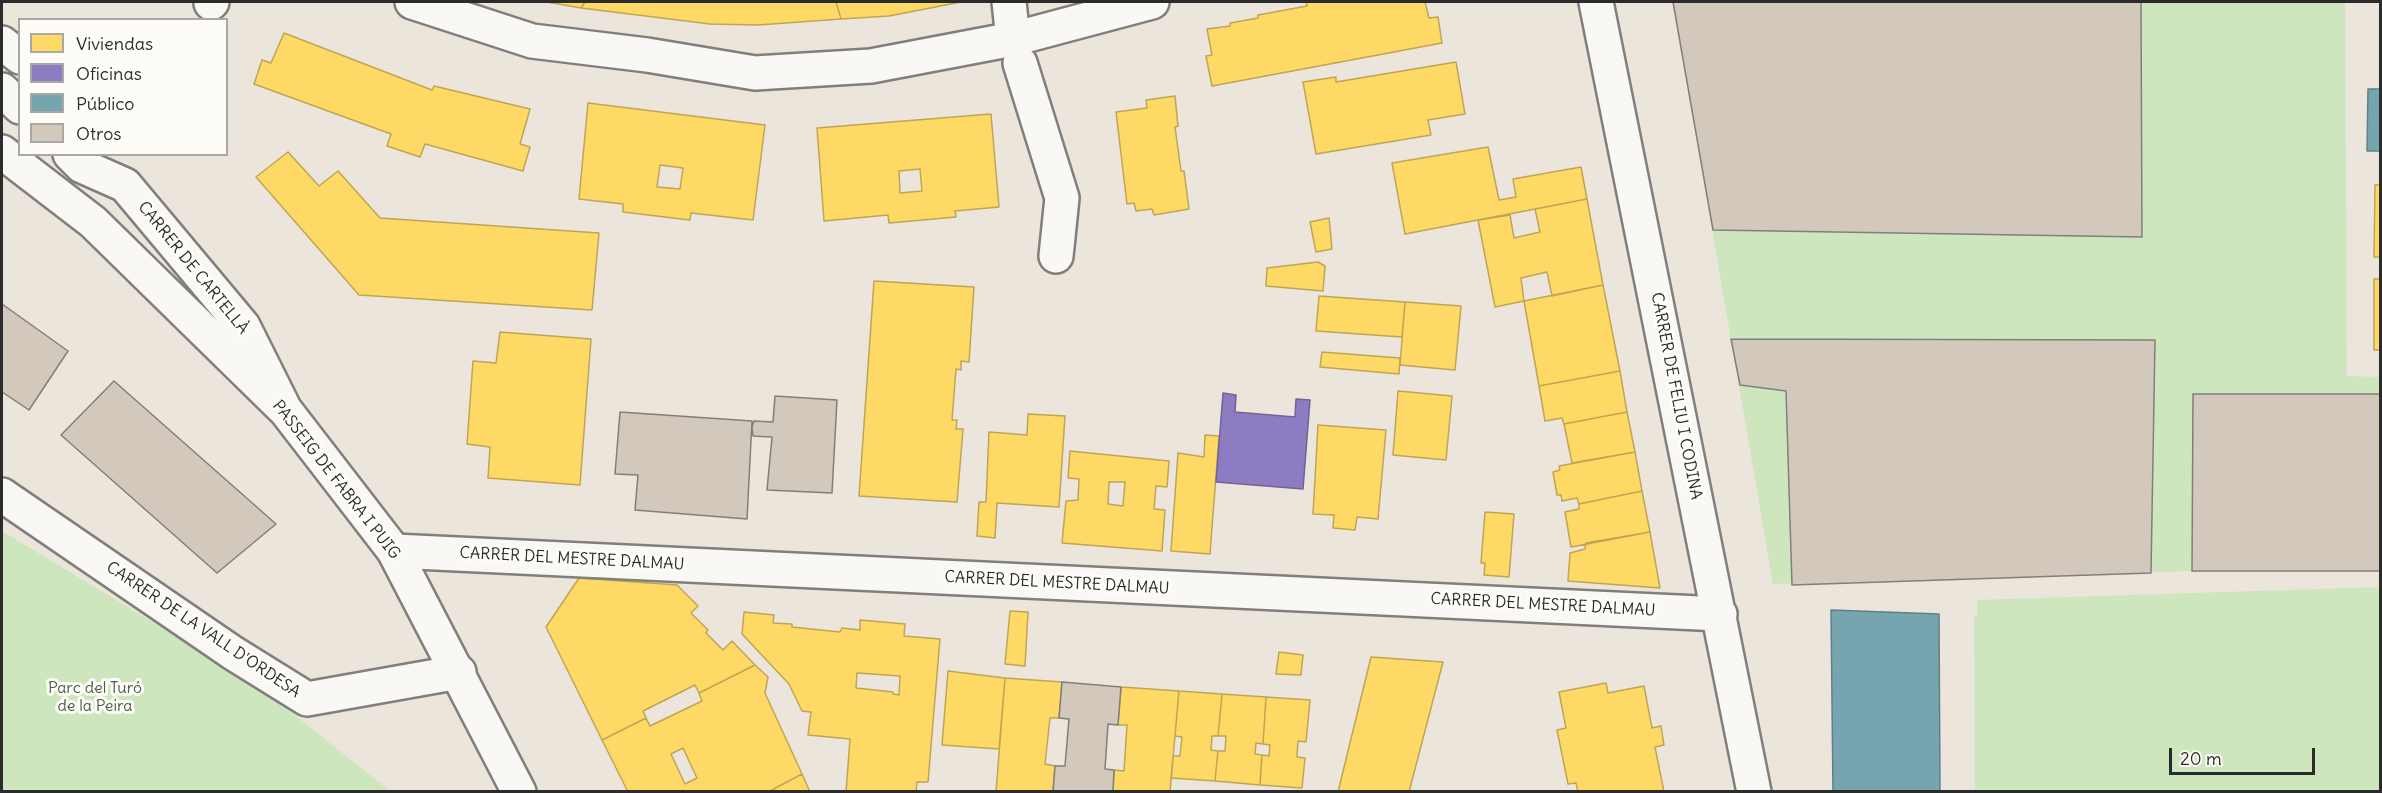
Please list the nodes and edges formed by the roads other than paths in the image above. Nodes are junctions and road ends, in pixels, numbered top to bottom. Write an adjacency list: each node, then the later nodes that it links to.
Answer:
1 (412, 2): 6 (street)
2 (1009, 2): 6 (street)
3 (1152, 2): 6 (street)
4 (1596, 2): 18 (street, CARRER DE FELIU I CODINA)
5 (2, 43): 7 (street)
6 (1016, 51): 14 (street)
7 (18, 55)
8 (2, 90): 9 (street)
9 (18, 105)
10 (2, 152): 15 (street, PASSEIG DE FABRA I PUIG)
11 (72, 156): 13 (street, CARRER DE CARTELLÀ)
12 (110, 156): 13 (street)
13 (125, 185): 15 (street, CARRER DE CARTELLÀ)
14 (1056, 256)
15 (286, 411): 17 (street, PASSEIG DE FABRA I PUIG)
16 (2, 495): 19 (street, CARRER DE LA VALL D'ORDESA)
17 (394, 551): 18 (street, CARRER DEL MESTRE DALMAU); 19 (street, PASSEIG DE FABRA I PUIG)
18 (1720, 614): 21 (street, CARRER DE FELIU I CODINA)
19 (459, 672): 20 (street, PASSEIG DE FABRA I PUIG)
20 (519, 792)
21 (1755, 792)

